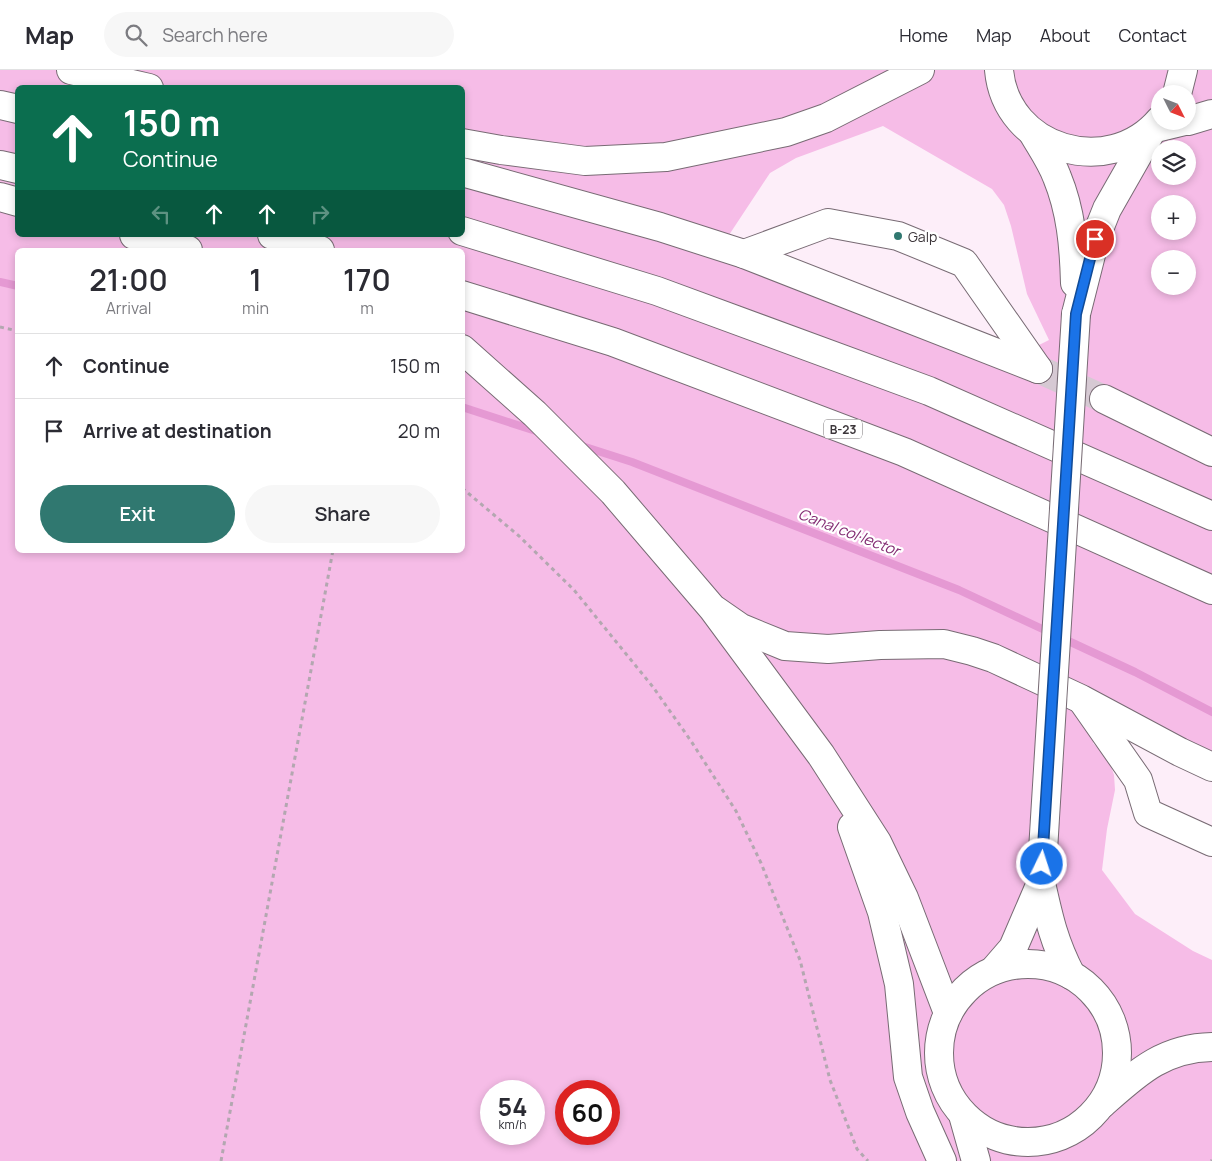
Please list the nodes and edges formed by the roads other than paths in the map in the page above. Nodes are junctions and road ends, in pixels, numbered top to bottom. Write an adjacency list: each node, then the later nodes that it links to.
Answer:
1 (71, 70): 5 (main road)
2 (920, 70): 14 (main road)
3 (999, 70): 13 (main road)
4 (1183, 70): 6 (main road)
5 (136, 85)
6 (1179, 85)
7 (0, 104): 8 (main road)
8 (15, 108)
9 (1212, 114): 10 (main road)
10 (1196, 118)
11 (1151, 128): 13 (main road)
12 (1153, 130): 27 (main road)
13 (1033, 132): 27 (main road)
14 (465, 144)
15 (0, 165): 16 (main road)
16 (15, 168)
17 (465, 173): 25 (main road)
18 (0, 197): 19 (main road)
19 (15, 201)
20 (465, 232): 31 (main road)
21 (141, 237): 23 (main road)
22 (278, 237): 24 (main road)
23 (181, 248)
24 (314, 248)
25 (744, 254): 25 (main road)
26 (465, 296): 32 (main road, B-23)
27 (1076, 314): 38 (main road, bridge)
28 (465, 352): 33 (main road)
29 (1104, 399): 30 (main road)
30 (1210, 451)
31 (1212, 516)
32 (1212, 590)
33 (714, 609): 34 (main road); 35 (main road)
34 (1082, 699): 36 (main road); 37 (main road)
35 (821, 755): 41 (main road); 46 (main road)
36 (1212, 767)
37 (1212, 842)
38 (1041, 883): 39 (main road); 40 (main road)
39 (994, 970): 40 (main road); 41 (main road)
40 (1071, 975): 43 (main road)
41 (948, 1013): 44 (main road)
42 (1212, 1047): 43 (main road)
43 (1102, 1104): 45 (main road)
44 (963, 1115): 45 (main road); 47 (main road)
45 (1079, 1127): 48 (main road)
46 (942, 1161)
47 (976, 1161)
48 (1054, 1161)

